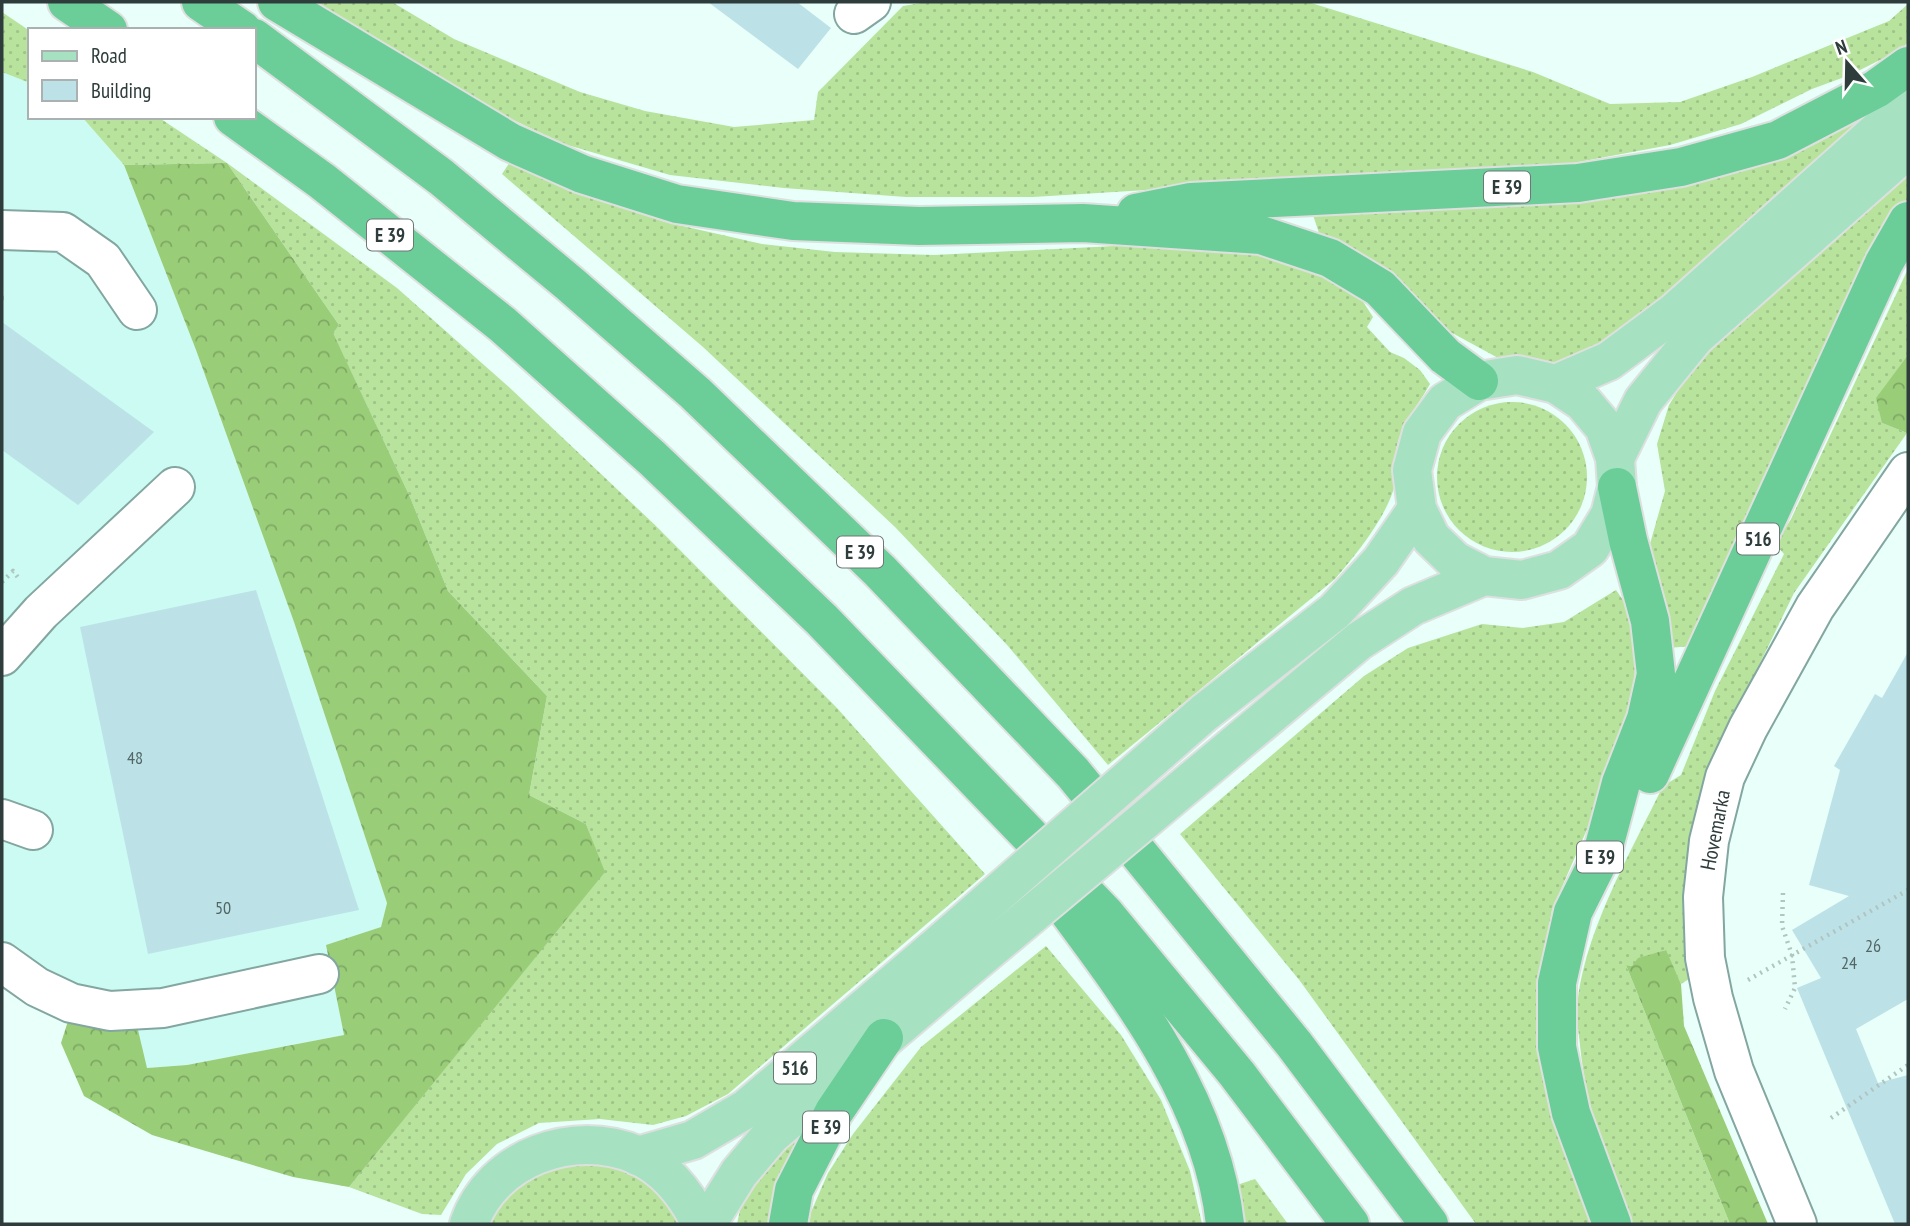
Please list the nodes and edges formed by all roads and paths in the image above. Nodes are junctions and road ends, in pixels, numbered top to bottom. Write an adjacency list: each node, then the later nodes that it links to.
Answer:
1 (67, 2): 4 (highway)
2 (201, 2): 5 (highway)
3 (277, 2): 12 (highway, E 39)
4 (105, 28)
5 (239, 28)
6 (256, 39): 43 (highway, E 39)
7 (1908, 66): 12 (highway, E 39)
8 (1908, 104): 16 (main road)
9 (236, 119): 23 (highway, E 39)
10 (1908, 149): 17 (main road, 516)
11 (1908, 221): 24 (highway, 516)
12 (1083, 223): 15 (highway, E 39)
13 (2, 230): 14 (street)
14 (137, 310)
15 (1479, 382): 16 (main road, 516); 20 (main road, 516)
16 (1556, 383): 17 (main road, 516)
17 (1616, 472): 21 (main road, 516); 24 (highway, E 39)
18 (1908, 472): 45 (street, Hovemarka)
19 (174, 487): 22 (street)
20 (1417, 509): 21 (main road, 516); 29 (main road, 516, bridge)
21 (1484, 576): 29 (main road, 516, bridge)
22 (2, 656)
23 (959, 762): 37 (highway, E 39); 42 (highway, E 39)
24 (1602, 854): 44 (highway, E 39)
25 (1908, 890): 27 (path)
26 (1783, 893): 27 (path)
27 (1792, 955): 31 (path); 32 (path)
28 (2, 962): 30 (street)
29 (945, 963): 33 (main road, 516); 36 (main road, 516)
30 (319, 974)
31 (1744, 983)
32 (1786, 1009)
33 (884, 1038): 40 (main road, 516); 41 (highway, E 39)
34 (1908, 1065): 35 (path)
35 (1831, 1118)
36 (638, 1156): 38 (main road); 39 (main road)
37 (1340, 1210)
38 (469, 1224)
39 (701, 1224)
40 (708, 1224)
41 (788, 1224)
42 (1225, 1224)
43 (1429, 1224)
44 (1612, 1224)
45 (1797, 1224)

